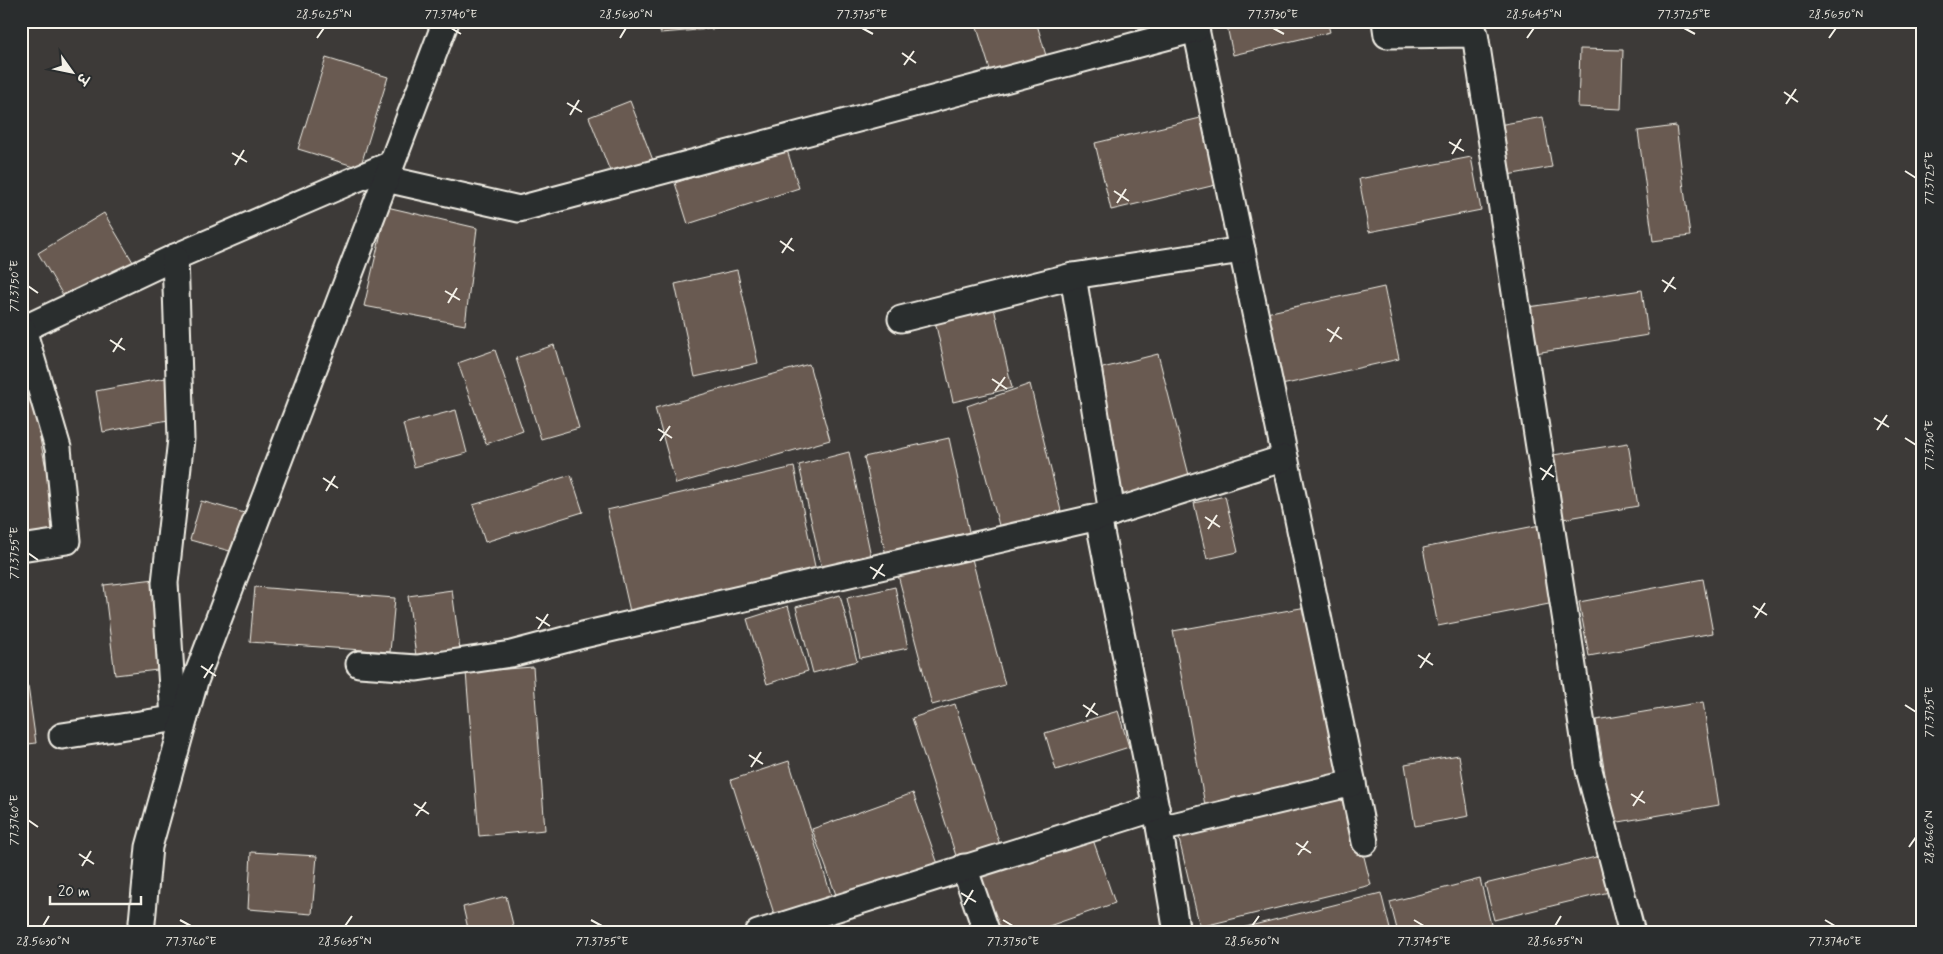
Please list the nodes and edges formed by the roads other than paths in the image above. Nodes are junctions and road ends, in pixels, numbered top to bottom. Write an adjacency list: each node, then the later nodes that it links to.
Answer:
1 (446, 21): 4 (street)
2 (1385, 21): 24 (street)
3 (1195, 25): 4 (street); 5 (street)
4 (389, 172): 6 (street); 14 (street)
5 (1242, 250): 7 (street); 10 (street)
6 (175, 256): 9 (street); 14 (street)
7 (1073, 276): 8 (street); 11 (street)
8 (901, 319)
9 (22, 328): 12 (street)
10 (1285, 458): 11 (street); 16 (street)
11 (1105, 515): 13 (street); 17 (street)
12 (21, 548)
13 (360, 664)
14 (180, 717): 15 (street); 20 (street)
15 (62, 736)
16 (1353, 783): 17 (street); 18 (street)
17 (1158, 818): 19 (street); 23 (street)
18 (1365, 842)
19 (964, 867): 21 (street); 22 (street)
20 (142, 933)
21 (758, 933)
22 (987, 933)
23 (1177, 933)
24 (1632, 933)

